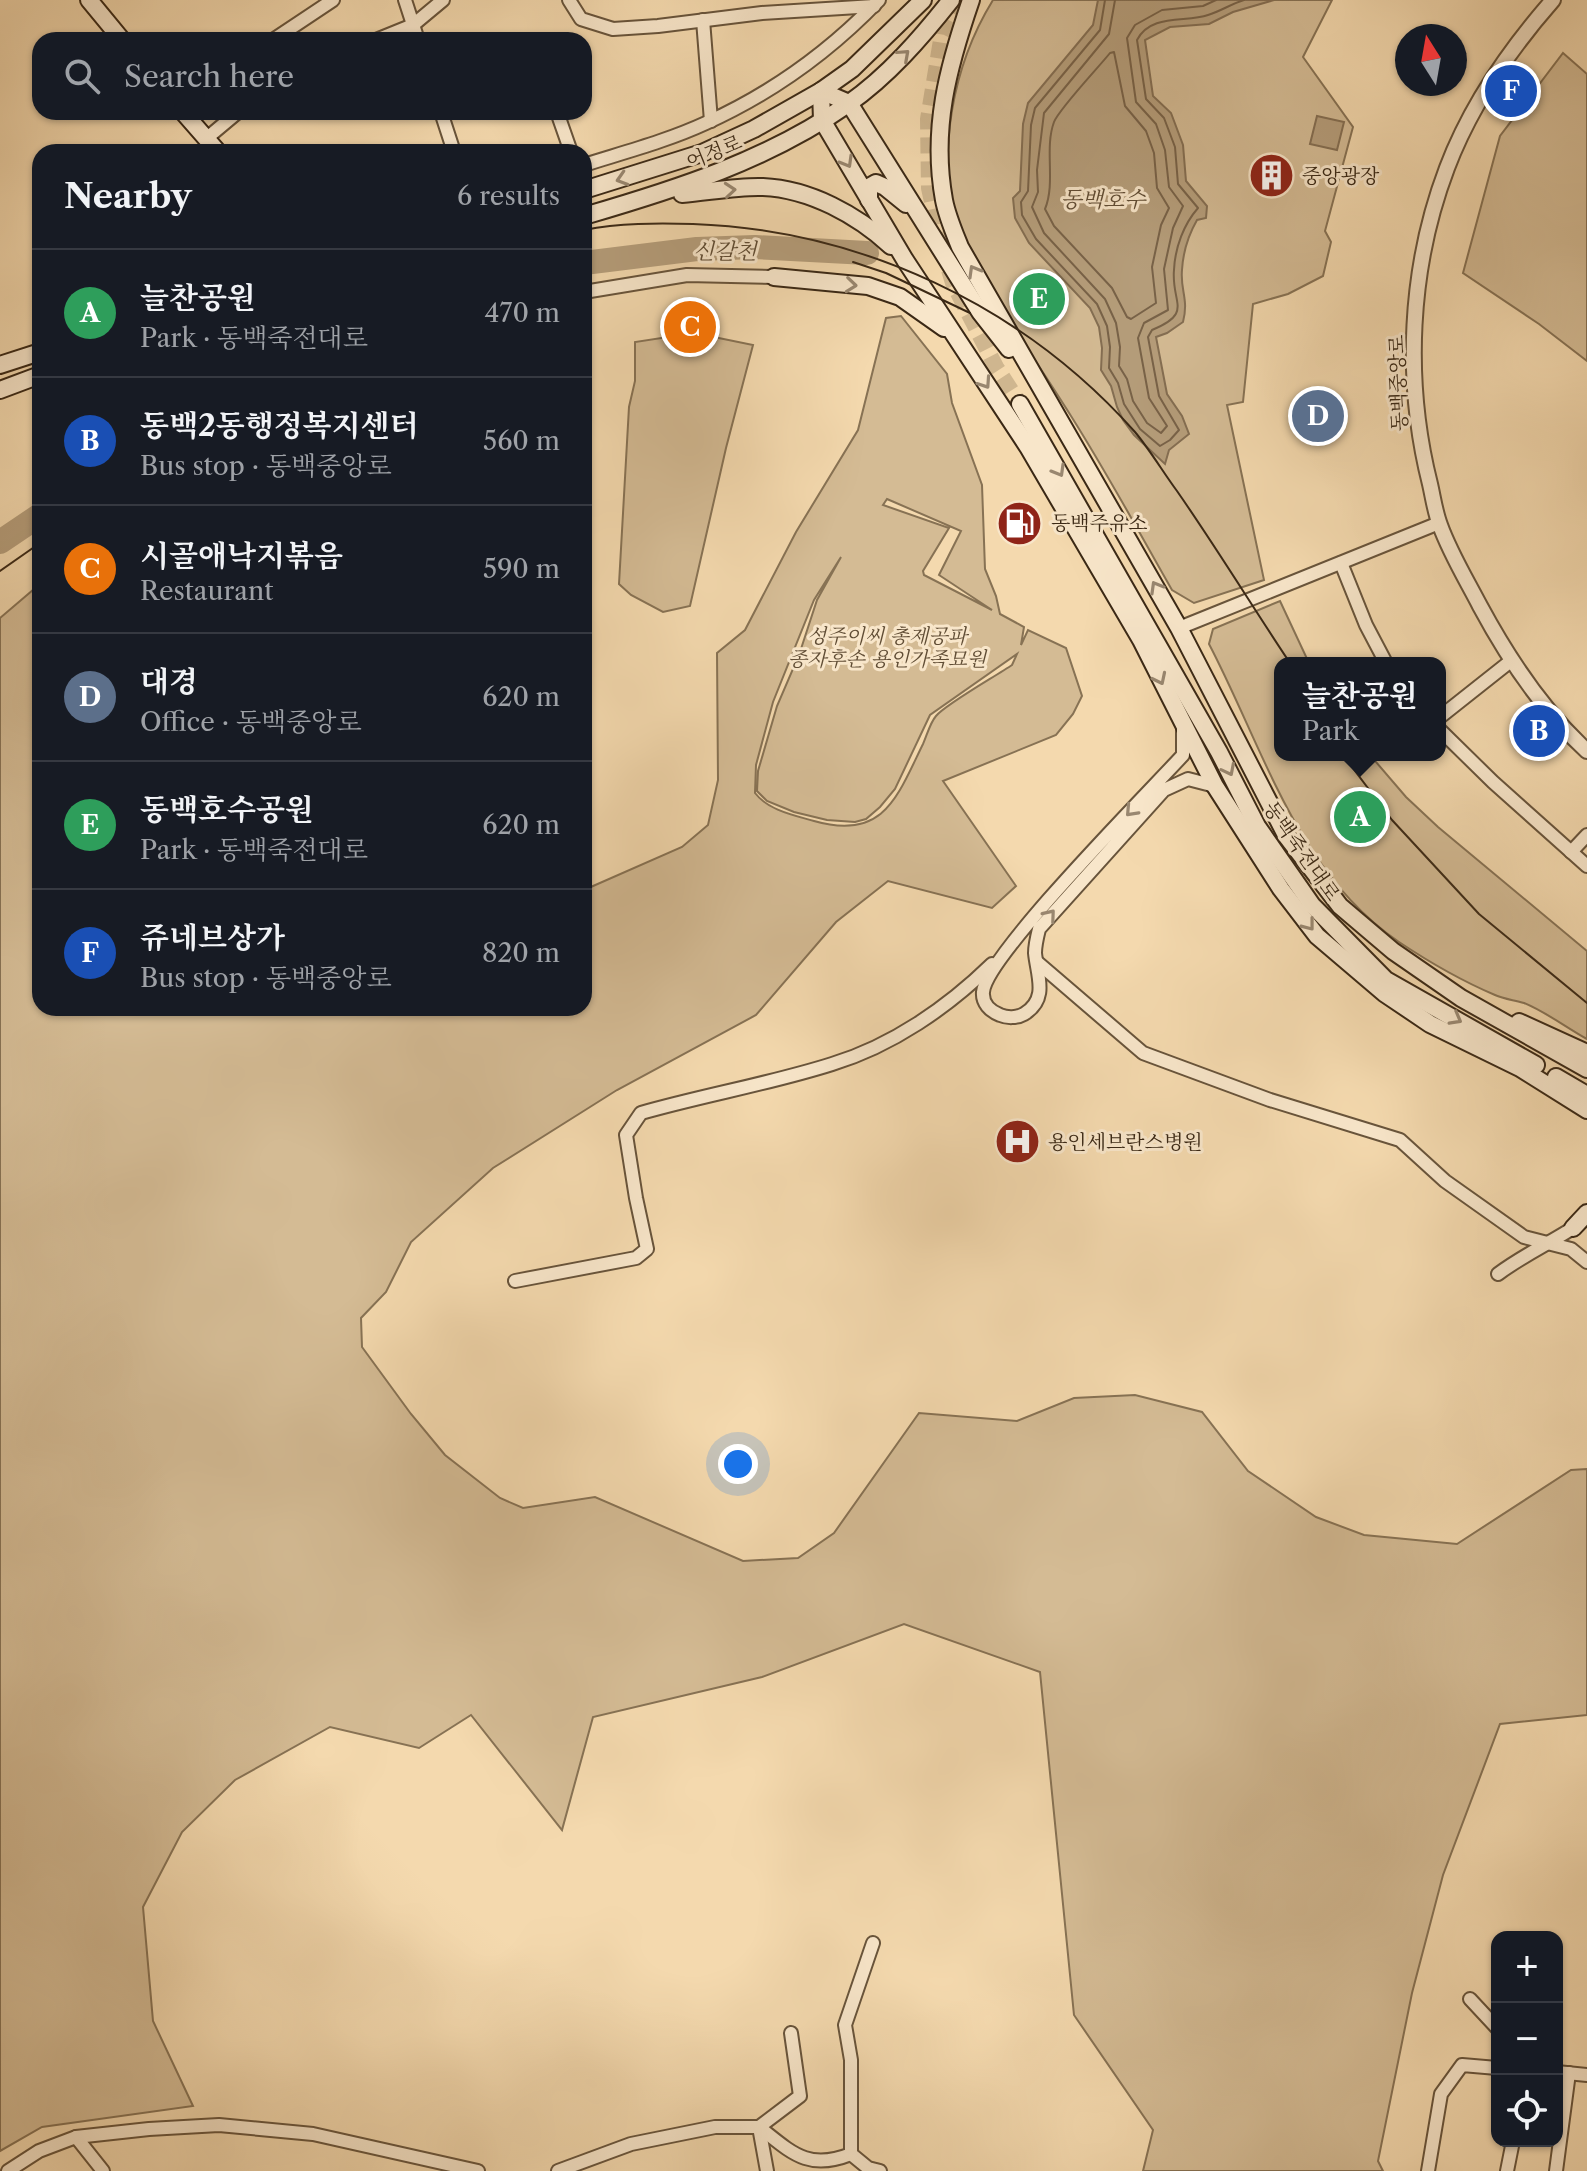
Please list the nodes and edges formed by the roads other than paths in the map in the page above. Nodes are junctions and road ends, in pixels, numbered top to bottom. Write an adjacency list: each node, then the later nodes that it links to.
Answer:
1 (89, 0): 13 (main road)
2 (333, 0): 14 (street)
3 (405, 0): 12 (street)
4 (443, 0): 12 (street)
5 (569, 0): 11 (street)
6 (923, 0): 17 (main road)
7 (951, 0): 18 (main road, one-way to 7)
8 (971, 0): 42 (main road, one-way to 8)
9 (1553, 0): 45 (street, 동백중앙로)
10 (877, 3): 11 (street); 24 (street)
11 (703, 20): 24 (street)
12 (413, 25): 15 (street); 16 (street)
13 (115, 32)
14 (285, 32)
15 (396, 32)
16 (415, 32)
17 (821, 91): 18 (main road); 23 (main road); 30 (main road, 어정로, one-way to 30)
18 (849, 103): 23 (main road, 어정로); 34 (main road)
19 (190, 120): 25 (main road)
20 (228, 120): 25 (street)
21 (444, 120): 27 (street)
22 (560, 120): 28 (street)
23 (822, 120): 31 (main road, 어정로); 32 (main road, one-way to 32)
24 (711, 121): 29 (street)
25 (207, 138): 26 (main road)
26 (212, 144)
27 (451, 144)
28 (568, 144)
29 (592, 162)
30 (592, 187)
31 (653, 196): 33 (main road, 어정로); 35 (main road, one-way to 35)
32 (869, 200): 34 (main road); 35 (main road)
33 (592, 214)
34 (922, 218): 42 (main road)
35 (905, 260): 38 (main road)
36 (774, 277): 37 (street); 38 (main road, one-way to 38)
37 (592, 291)
38 (953, 334): 51 (main road, one-way to 51)
39 (32, 355): 40 (main road)
40 (0, 365)
41 (32, 378): 43 (main road)
42 (1041, 387): 47 (main road, 동백죽전대로, one-way to 42)
43 (0, 390)
44 (1020, 404): 55 (main road, 동백죽전대로, one-way to 55)
45 (1439, 523): 46 (street); 49 (street, 동백중앙로)
46 (1341, 563): 47 (street); 48 (street)
47 (1179, 628): 67 (main road, 동백죽전대로)
48 (1383, 657)
49 (1512, 660): 50 (street); 53 (street, 동백중앙로)
50 (1446, 712)
51 (1183, 726): 54 (main road); 60 (street, one-way to 60)
52 (1446, 736): 57 (street)
53 (1587, 751)
54 (1215, 786): 59 (main road); 61 (street, one-way to 54)
55 (1261, 833): 59 (main road); 68 (main road, 동백죽전대로)
56 (1587, 835): 57 (street)
57 (1571, 852): 58 (street)
58 (1587, 866)
59 (1281, 889): 62 (main road, one-way to 62)
60 (1006, 950): 63 (street); 66 (street)
61 (1037, 962): 64 (street); 65 (street)
62 (1384, 993): 68 (main road); 72 (main road)
63 (983, 994): 64 (street); 66 (street)
64 (1039, 994): 65 (street)
65 (1074, 994): 74 (street)
66 (961, 995): 77 (street)
67 (1461, 998): 69 (main road); 70 (main road, 동백죽전대로)
68 (1425, 1002): 71 (main road, 동백죽전대로, one-way to 71)
69 (1587, 1053)
70 (1587, 1069)
71 (1587, 1095)
72 (1587, 1110)
73 (1582, 1220): 74 (street)
74 (1551, 1242): 75 (street); 76 (street)
75 (1587, 1262)
76 (1498, 1274)
77 (515, 1281)
78 (873, 1943): 89 (street)
79 (1470, 1999): 80 (street)
80 (1491, 2022)
81 (791, 2033): 86 (street)
82 (1491, 2067): 96 (street)
83 (1563, 2073): 85 (street)
84 (1563, 2075): 98 (street)
85 (1587, 2075)
86 (759, 2127): 89 (street); 93 (street); 94 (street)
87 (76, 2137): 90 (street); 91 (street); 92 (street)
88 (1512, 2147): 97 (street)
89 (851, 2154): 95 (street)
90 (8, 2171)
91 (103, 2171)
92 (478, 2171)
93 (558, 2171)
94 (767, 2171)
95 (880, 2171)
96 (1428, 2171)
97 (1507, 2171)
98 (1556, 2171)

